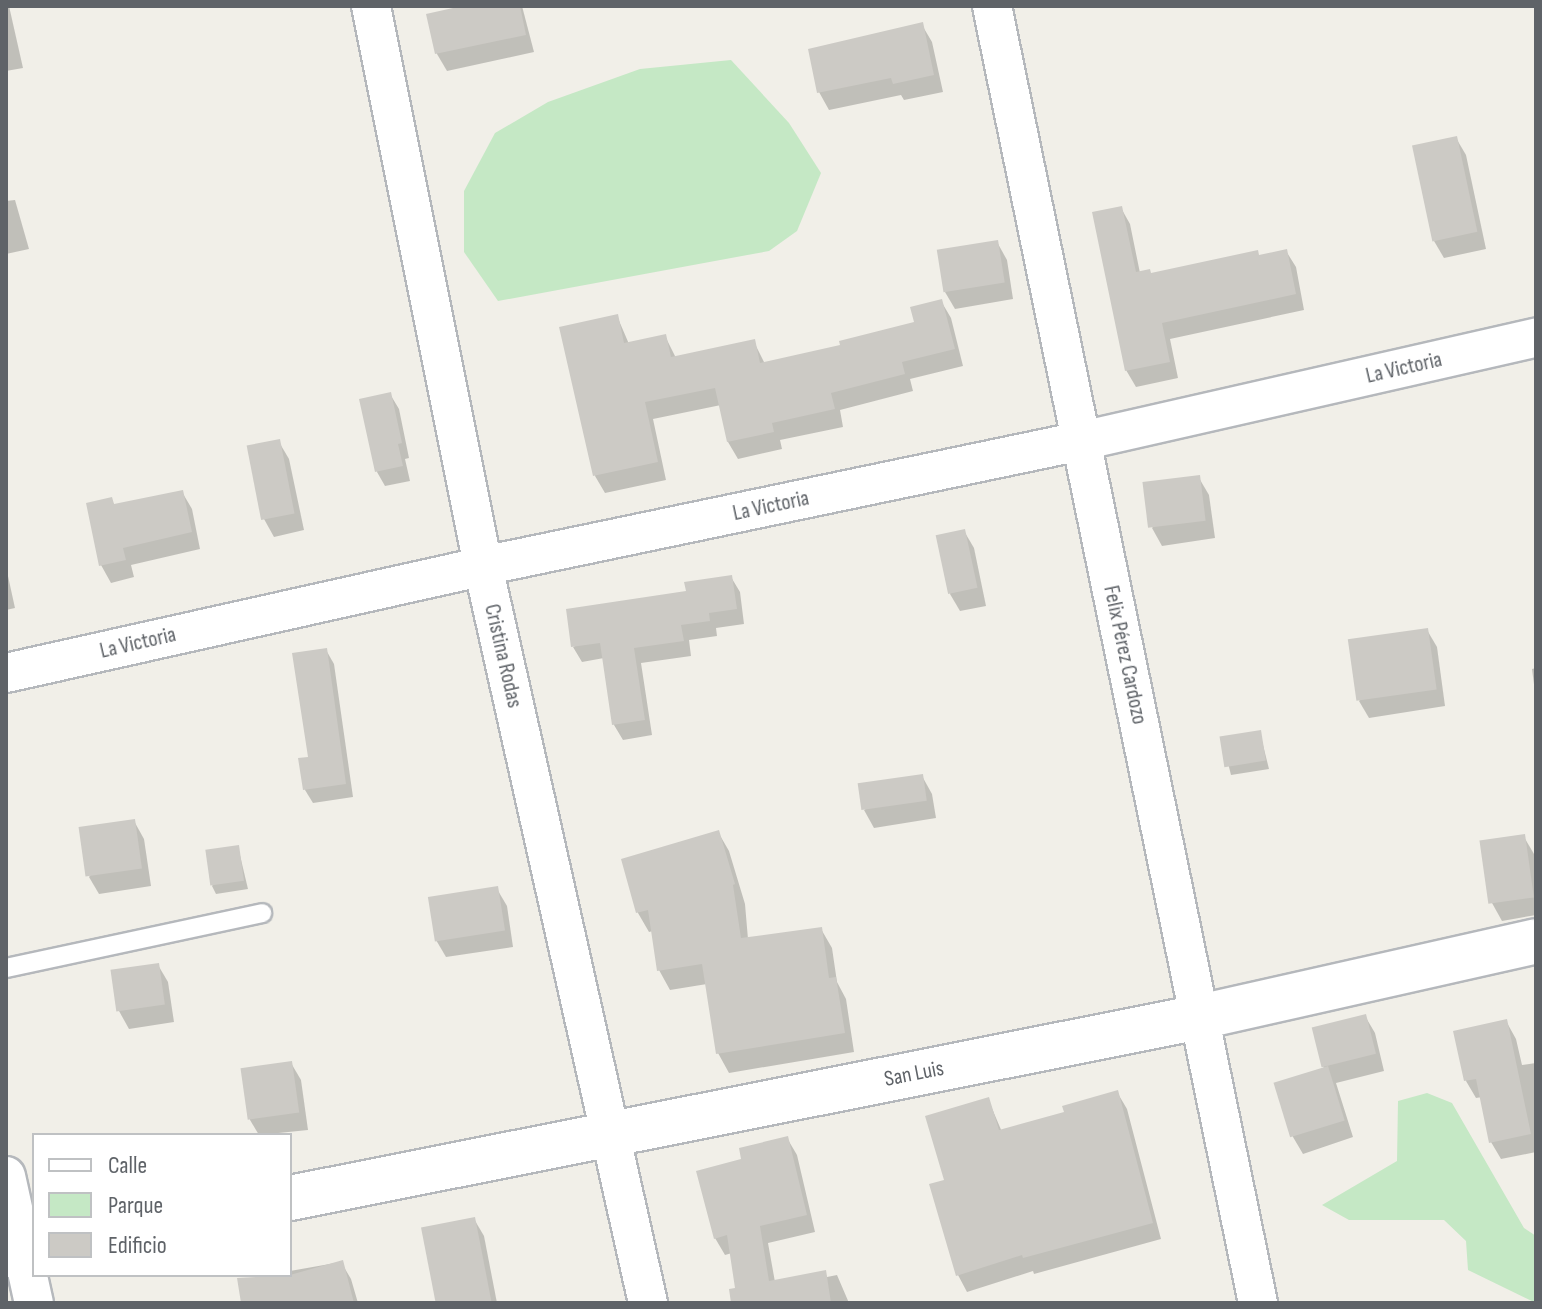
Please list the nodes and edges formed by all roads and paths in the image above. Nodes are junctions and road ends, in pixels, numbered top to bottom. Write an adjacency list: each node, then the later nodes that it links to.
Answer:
1 (371, 6): 5 (street, Cristina Rodas)
2 (992, 6): 4 (street, Felix Pérez Cardozo)
3 (1536, 338): 4 (street, La Victoria)
4 (1081, 441): 5 (street, La Victoria); 10 (street, Felix Pérez Cardozo)
5 (483, 566): 6 (street, La Victoria); 11 (street, Cristina Rodas)
6 (6, 673)
7 (262, 913): 9 (lane)
8 (1536, 941): 10 (street, San Luis)
9 (6, 968)
10 (1200, 1017): 11 (street, San Luis); 17 (street, Felix Pérez Cardozo)
11 (611, 1134): 13 (street, San Luis); 16 (street, Cristina Rodas)
12 (6, 1176): 14 (street)
13 (292, 1198)
14 (21, 1252): 15 (street)
15 (34, 1303)
16 (648, 1303)
17 (1258, 1303)

